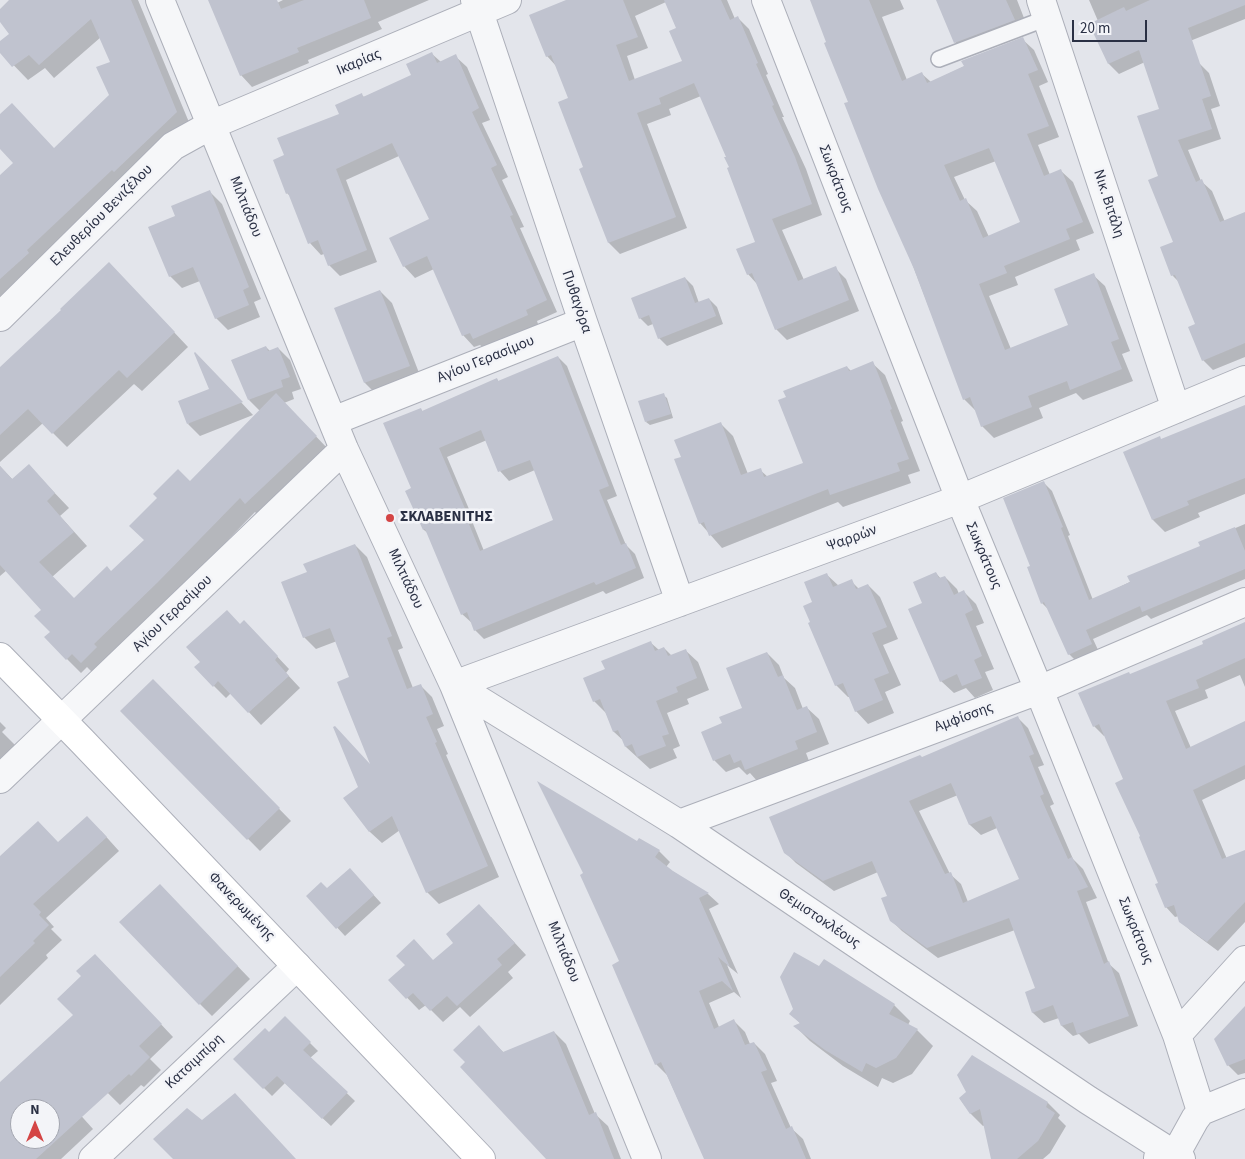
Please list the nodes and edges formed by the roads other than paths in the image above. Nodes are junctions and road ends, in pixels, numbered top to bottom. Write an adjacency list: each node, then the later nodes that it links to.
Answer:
1 (160, 0): 7 (street, Μιλτιάδου)
2 (507, 0): 4 (street, Ικαρίας)
3 (766, 0): 14 (street, Σωκράτους)
4 (477, 6): 7 (street, Ικαρίας); 9 (street, Πυθαγόρα)
5 (1044, 9): 6 (lane); 11 (street, Νικ. Βιτάλη)
6 (939, 58)
7 (211, 125): 8 (street, Ελευθερίου Βενιζέλου); 12 (street, Μιλτιάδου)
8 (0, 317)
9 (583, 322): 12 (street, Αγίου Γερασίμου); 15 (street, Πυθαγόρα)
10 (1245, 380): 11 (street, Ψαρρών)
11 (1176, 409): 14 (street, Ψαρρών)
12 (333, 421): 13 (street, Μιλτιάδου)
13 (344, 449): 18 (street, Μιλτιάδου); 20 (street, Αγίου Γερασίμου)
14 (960, 499): 15 (street, Ψαρρών); 19 (street, Σωκράτους)
15 (680, 602): 18 (street, Ψαρρών)
16 (1245, 602): 19 (street, Αμφίσσης)
17 (0, 657): 20 (street, Φανερωμένης)
18 (454, 685): 22 (street, Θεμιστοκλέους); 31 (street, Μιλτιάδου)
19 (1039, 690): 22 (street, Αμφίσσης); 25 (street, Σωκράτους)
20 (62, 720): 21 (street, Αγίου Γερασίμου); 24 (street, Φανερωμένης)
21 (0, 779)
22 (679, 824): 28 (street, Θεμιστοκλέους)
23 (1245, 960): 25 (street)
24 (297, 966): 29 (street, Κατσιμπίρη); 30 (street, Φανερωμένης)
25 (1177, 1035): 27 (street, Σωκράτους)
26 (1245, 1093): 27 (street)
27 (1201, 1112): 28 (street)
28 (1168, 1158)
29 (93, 1159)
30 (481, 1159)
31 (647, 1159)

